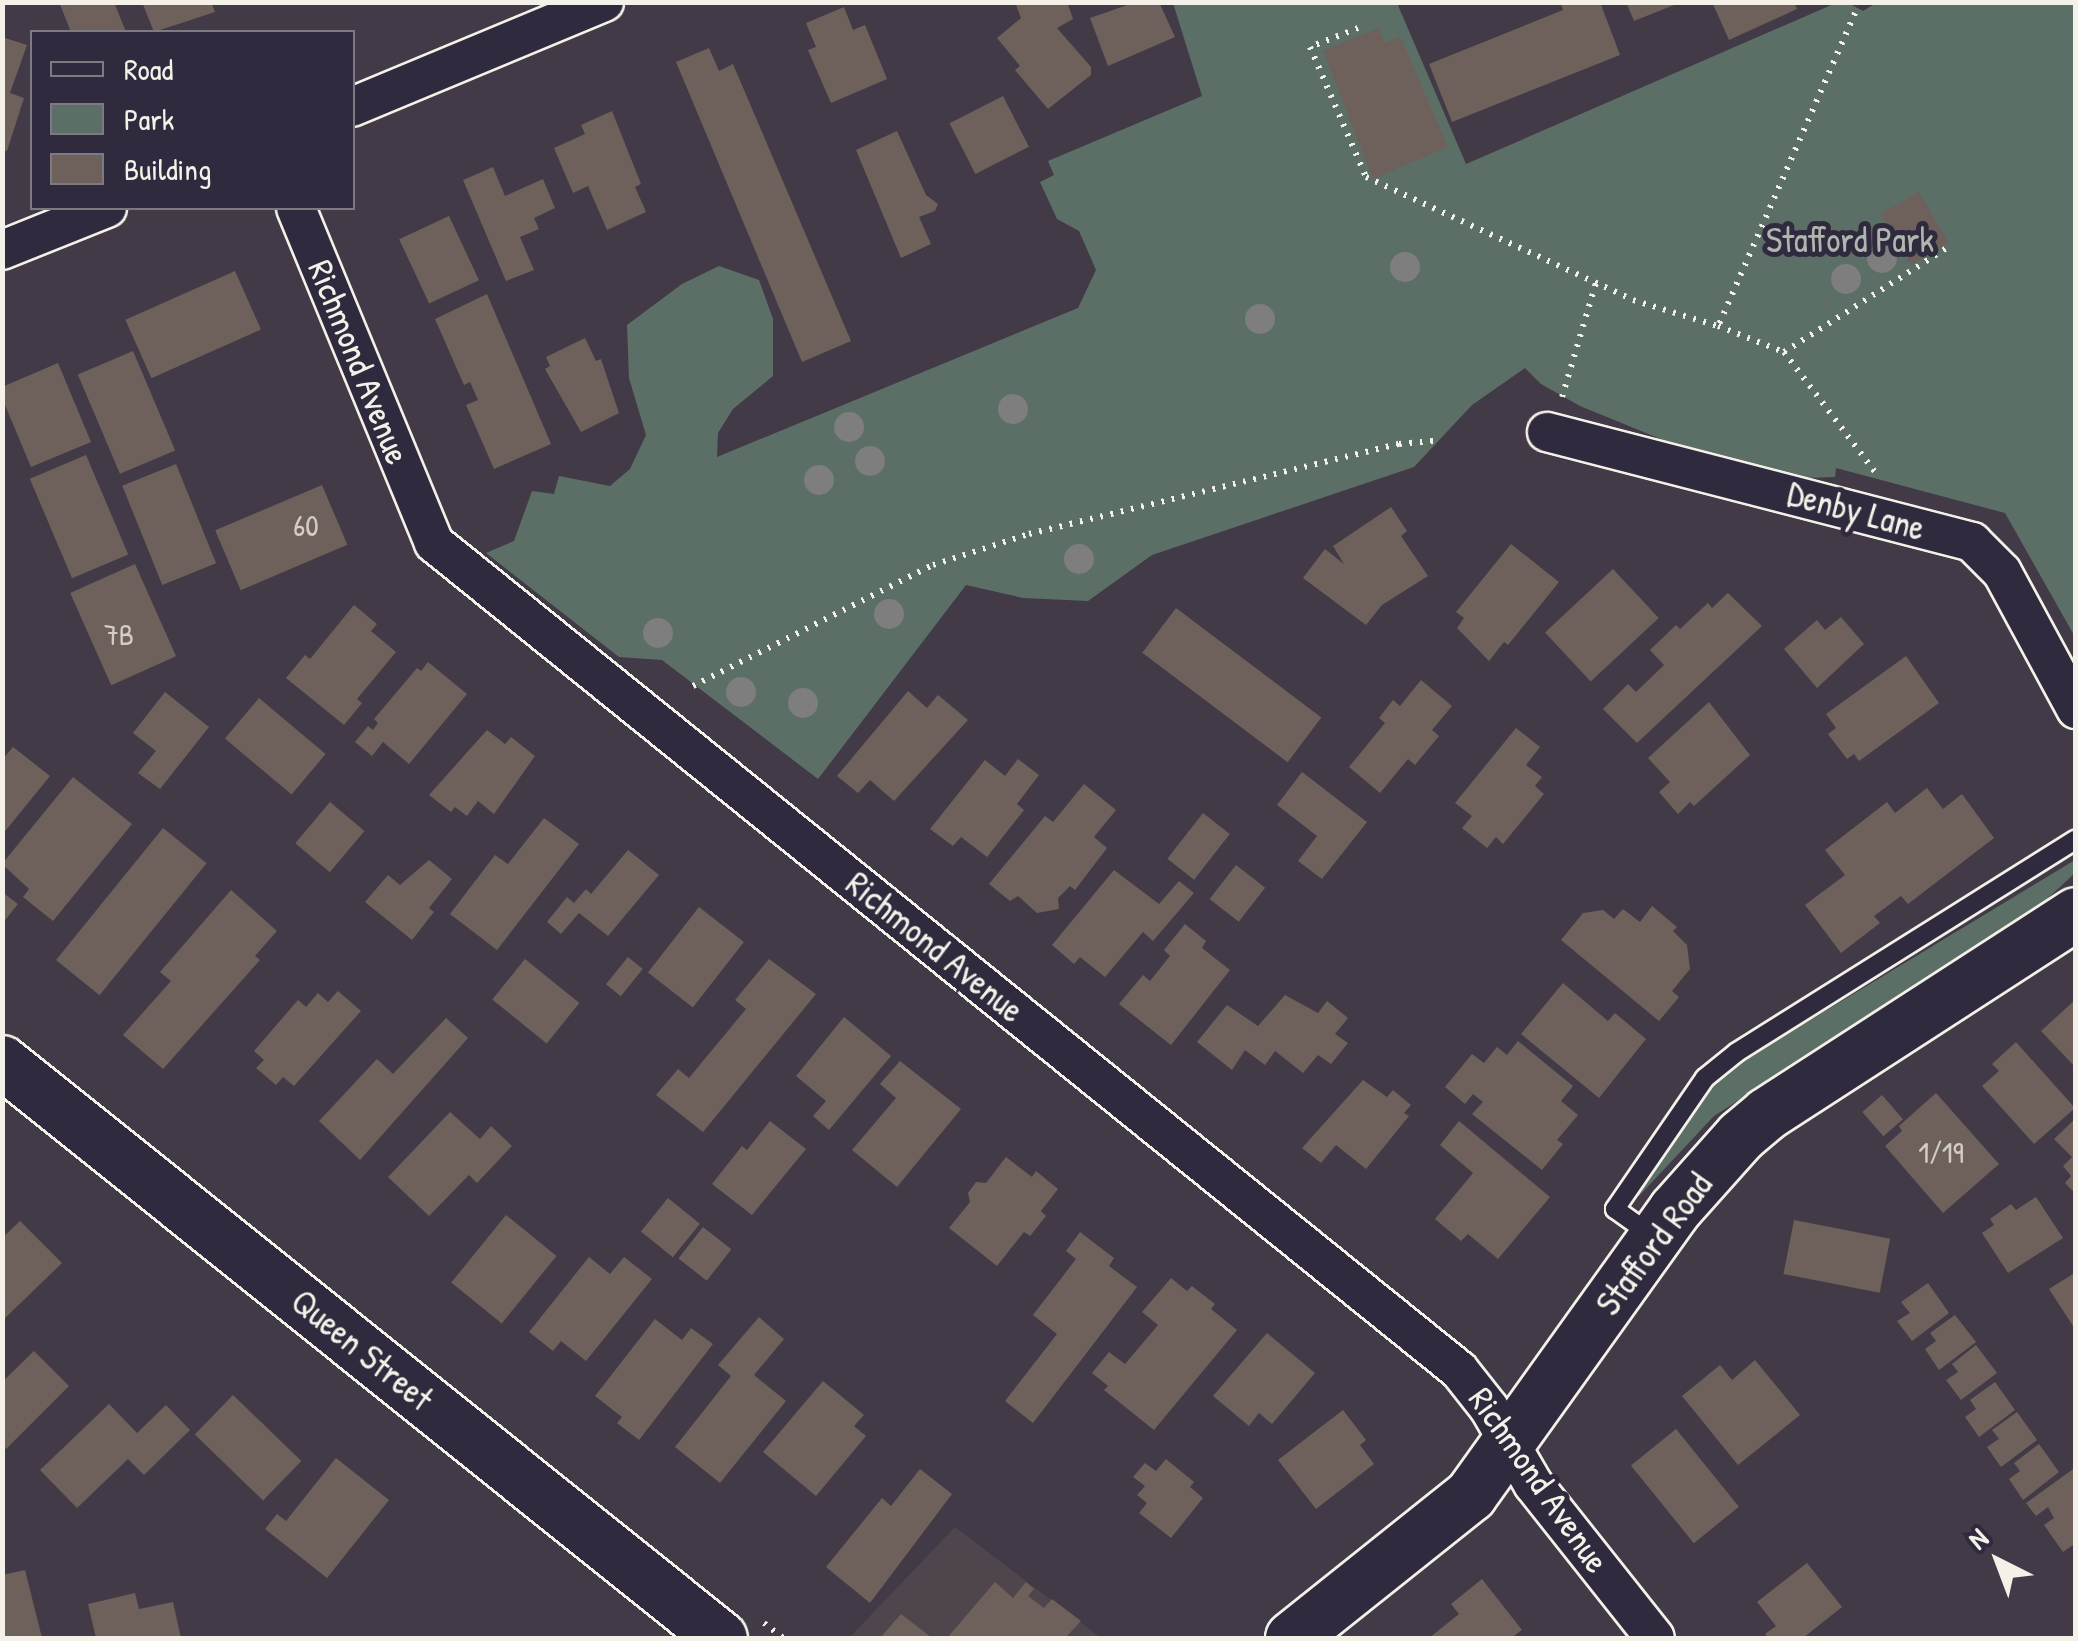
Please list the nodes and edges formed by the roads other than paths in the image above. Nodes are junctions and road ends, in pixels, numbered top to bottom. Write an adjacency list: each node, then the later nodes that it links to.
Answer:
1 (604, 2): 2 (street)
2 (355, 106)
3 (102, 210): 5 (street)
4 (297, 210): 12 (street, Richmond Avenue)
5 (2, 250)
6 (1547, 432): 7 (street, Denby Lane)
7 (2076, 710)
8 (2076, 839): 11 (lane)
9 (2076, 914): 11 (street, Stafford Road)
10 (2, 1062): 13 (street, Queen Street)
11 (1654, 1237): 12 (street, Stafford Road)
12 (1510, 1446): 14 (street, Stafford Road); 15 (street, Richmond Avenue)
13 (721, 1638)
14 (1292, 1638)
15 (1655, 1638)

